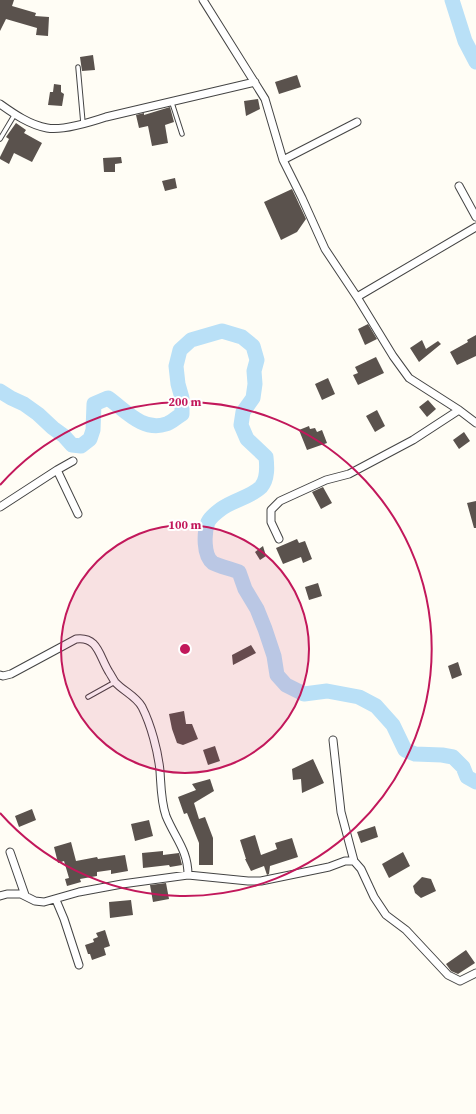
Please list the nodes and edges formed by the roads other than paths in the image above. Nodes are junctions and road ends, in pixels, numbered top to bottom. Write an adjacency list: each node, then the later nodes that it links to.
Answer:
1 (203, 0): 3 (street)
2 (78, 67): 8 (lane)
3 (255, 82): 4 (street); 11 (street)
4 (172, 103): 8 (street); 9 (lane)
5 (0, 104): 6 (street)
6 (15, 114): 8 (street); 10 (lane)
7 (357, 122): 11 (street)
8 (83, 124)
9 (182, 134)
10 (0, 140)
11 (283, 160): 15 (street)
12 (458, 186): 13 (street)
13 (476, 217)
14 (476, 227): 15 (street)
15 (357, 297): 16 (street)
16 (459, 410): 17 (street); 22 (street)
17 (476, 422)
18 (73, 461): 19 (street)
19 (57, 470): 20 (street); 21 (street)
20 (0, 507)
21 (78, 514)
22 (279, 539)
23 (0, 675): 24 (street)
24 (115, 682): 25 (lane); 29 (street)
25 (88, 698)
26 (333, 740): 28 (street)
27 (10, 852): 30 (street)
28 (354, 861): 29 (street); 34 (street)
29 (188, 875): 32 (street)
30 (25, 895): 31 (street); 32 (street)
31 (0, 896)
32 (56, 900): 33 (street)
33 (79, 965)
34 (476, 973)

